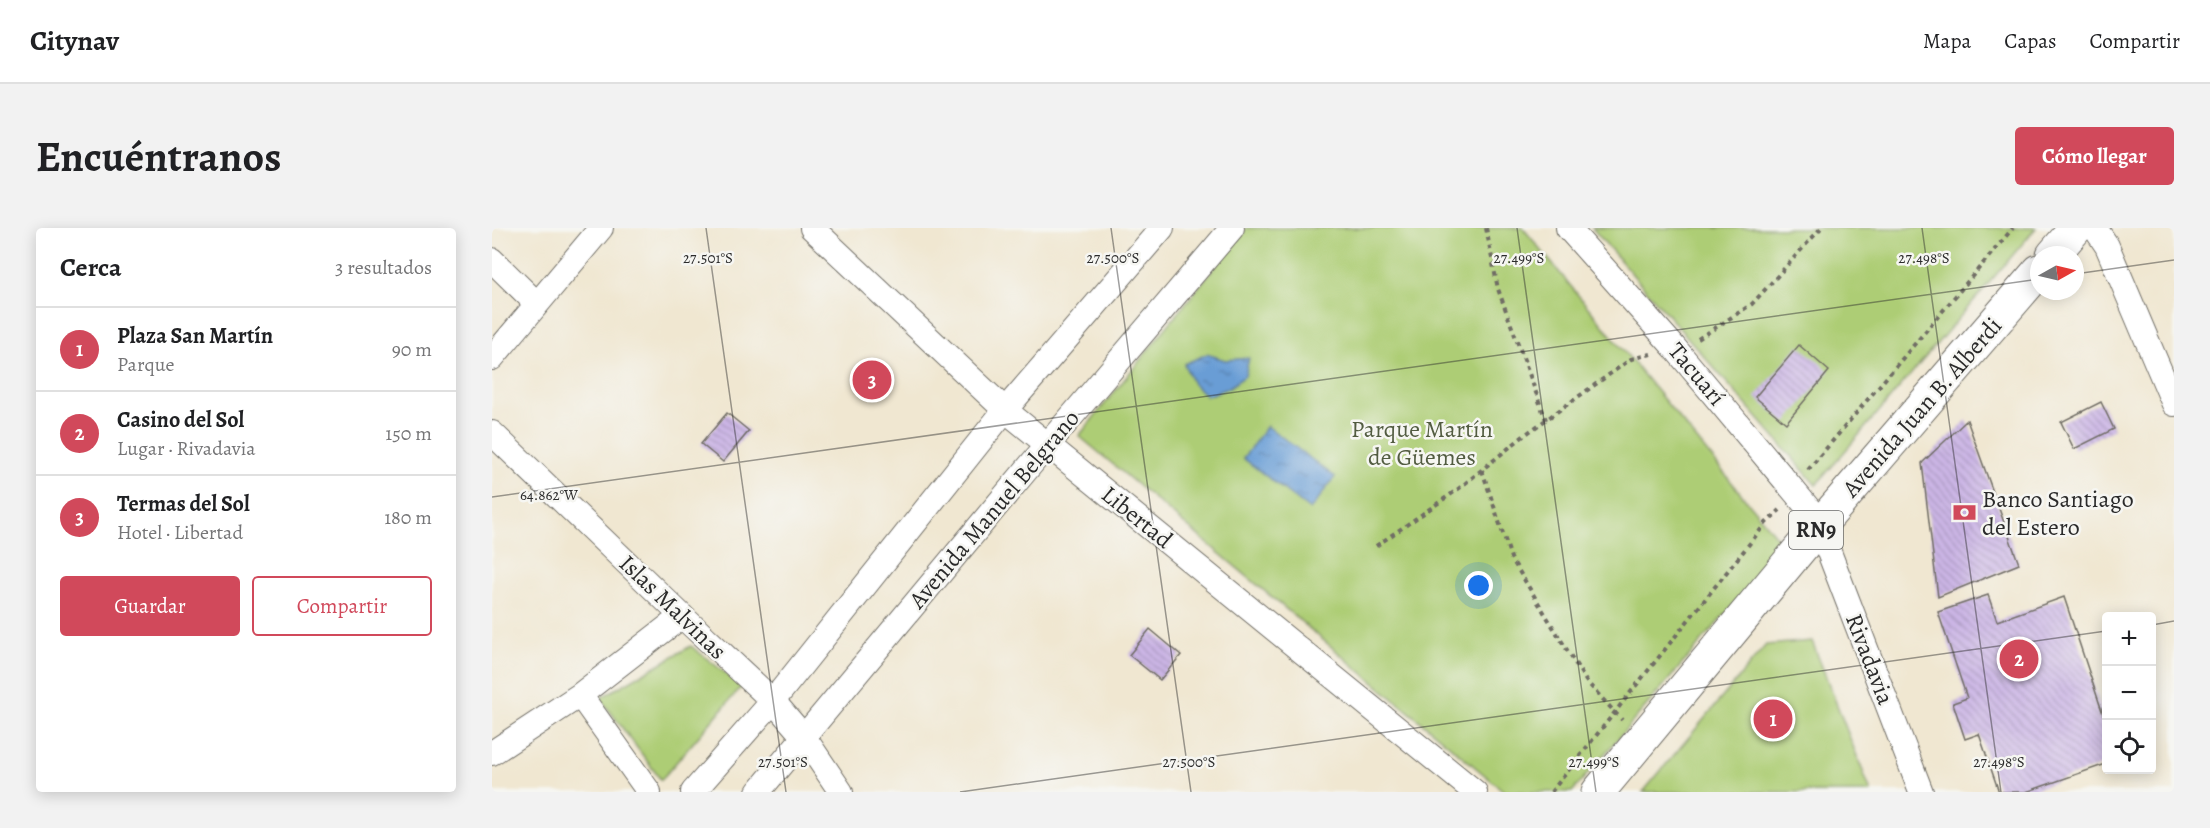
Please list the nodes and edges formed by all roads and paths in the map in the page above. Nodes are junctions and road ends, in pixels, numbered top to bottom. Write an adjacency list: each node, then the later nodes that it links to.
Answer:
1 (601, 228): 13 (street)
2 (812, 228): 17 (street, Libertad)
3 (1162, 228): 17 (street, Avenida Manuel Belgrano)
4 (1232, 228): 20 (street, Avenida Manuel Belgrano)
5 (1486, 228): 18 (path)
6 (1568, 228): 14 (street, Tacuarí)
7 (1821, 228): 14 (path)
8 (2076, 228): 10 (highway)
9 (2095, 228): 16 (street)
10 (2061, 246)
11 (492, 260): 13 (street)
12 (2030, 281): 22 (highway, Avenida Juan B. Alberdi / RN9)
13 (537, 304): 15 (street)
14 (1674, 347): 18 (path); 22 (street, Tacuarí)
15 (492, 358)
16 (2174, 404)
17 (1005, 410): 20 (street, Libertad); 26 (street, Avenida Manuel Belgrano)
18 (1546, 420): 21 (path)
19 (492, 433): 24 (street, Islas Malvinas)
20 (1048, 444): 28 (street, Avenida Manuel Belgrano); 34 (street, Libertad)
21 (1482, 470): 23 (path); 27 (path)
22 (1819, 526): 35 (highway, Avenida Juan B. Alberdi / RN9); 36 (street, Rivadavia)
23 (1376, 546)
24 (682, 616): 25 (street); 26 (street, Islas Malvinas)
25 (580, 695): 29 (street); 30 (street)
26 (773, 700): 28 (street, Islas Malvinas); 31 (street, Avenida Manuel Belgrano)
27 (1628, 727)
28 (804, 737): 32 (street, Avenida Manuel Belgrano); 33 (street, Islas Malvinas)
29 (492, 753)
30 (649, 792)
31 (693, 792)
32 (758, 792)
33 (841, 792)
34 (1475, 792)
35 (1598, 792)
36 (1921, 792)

